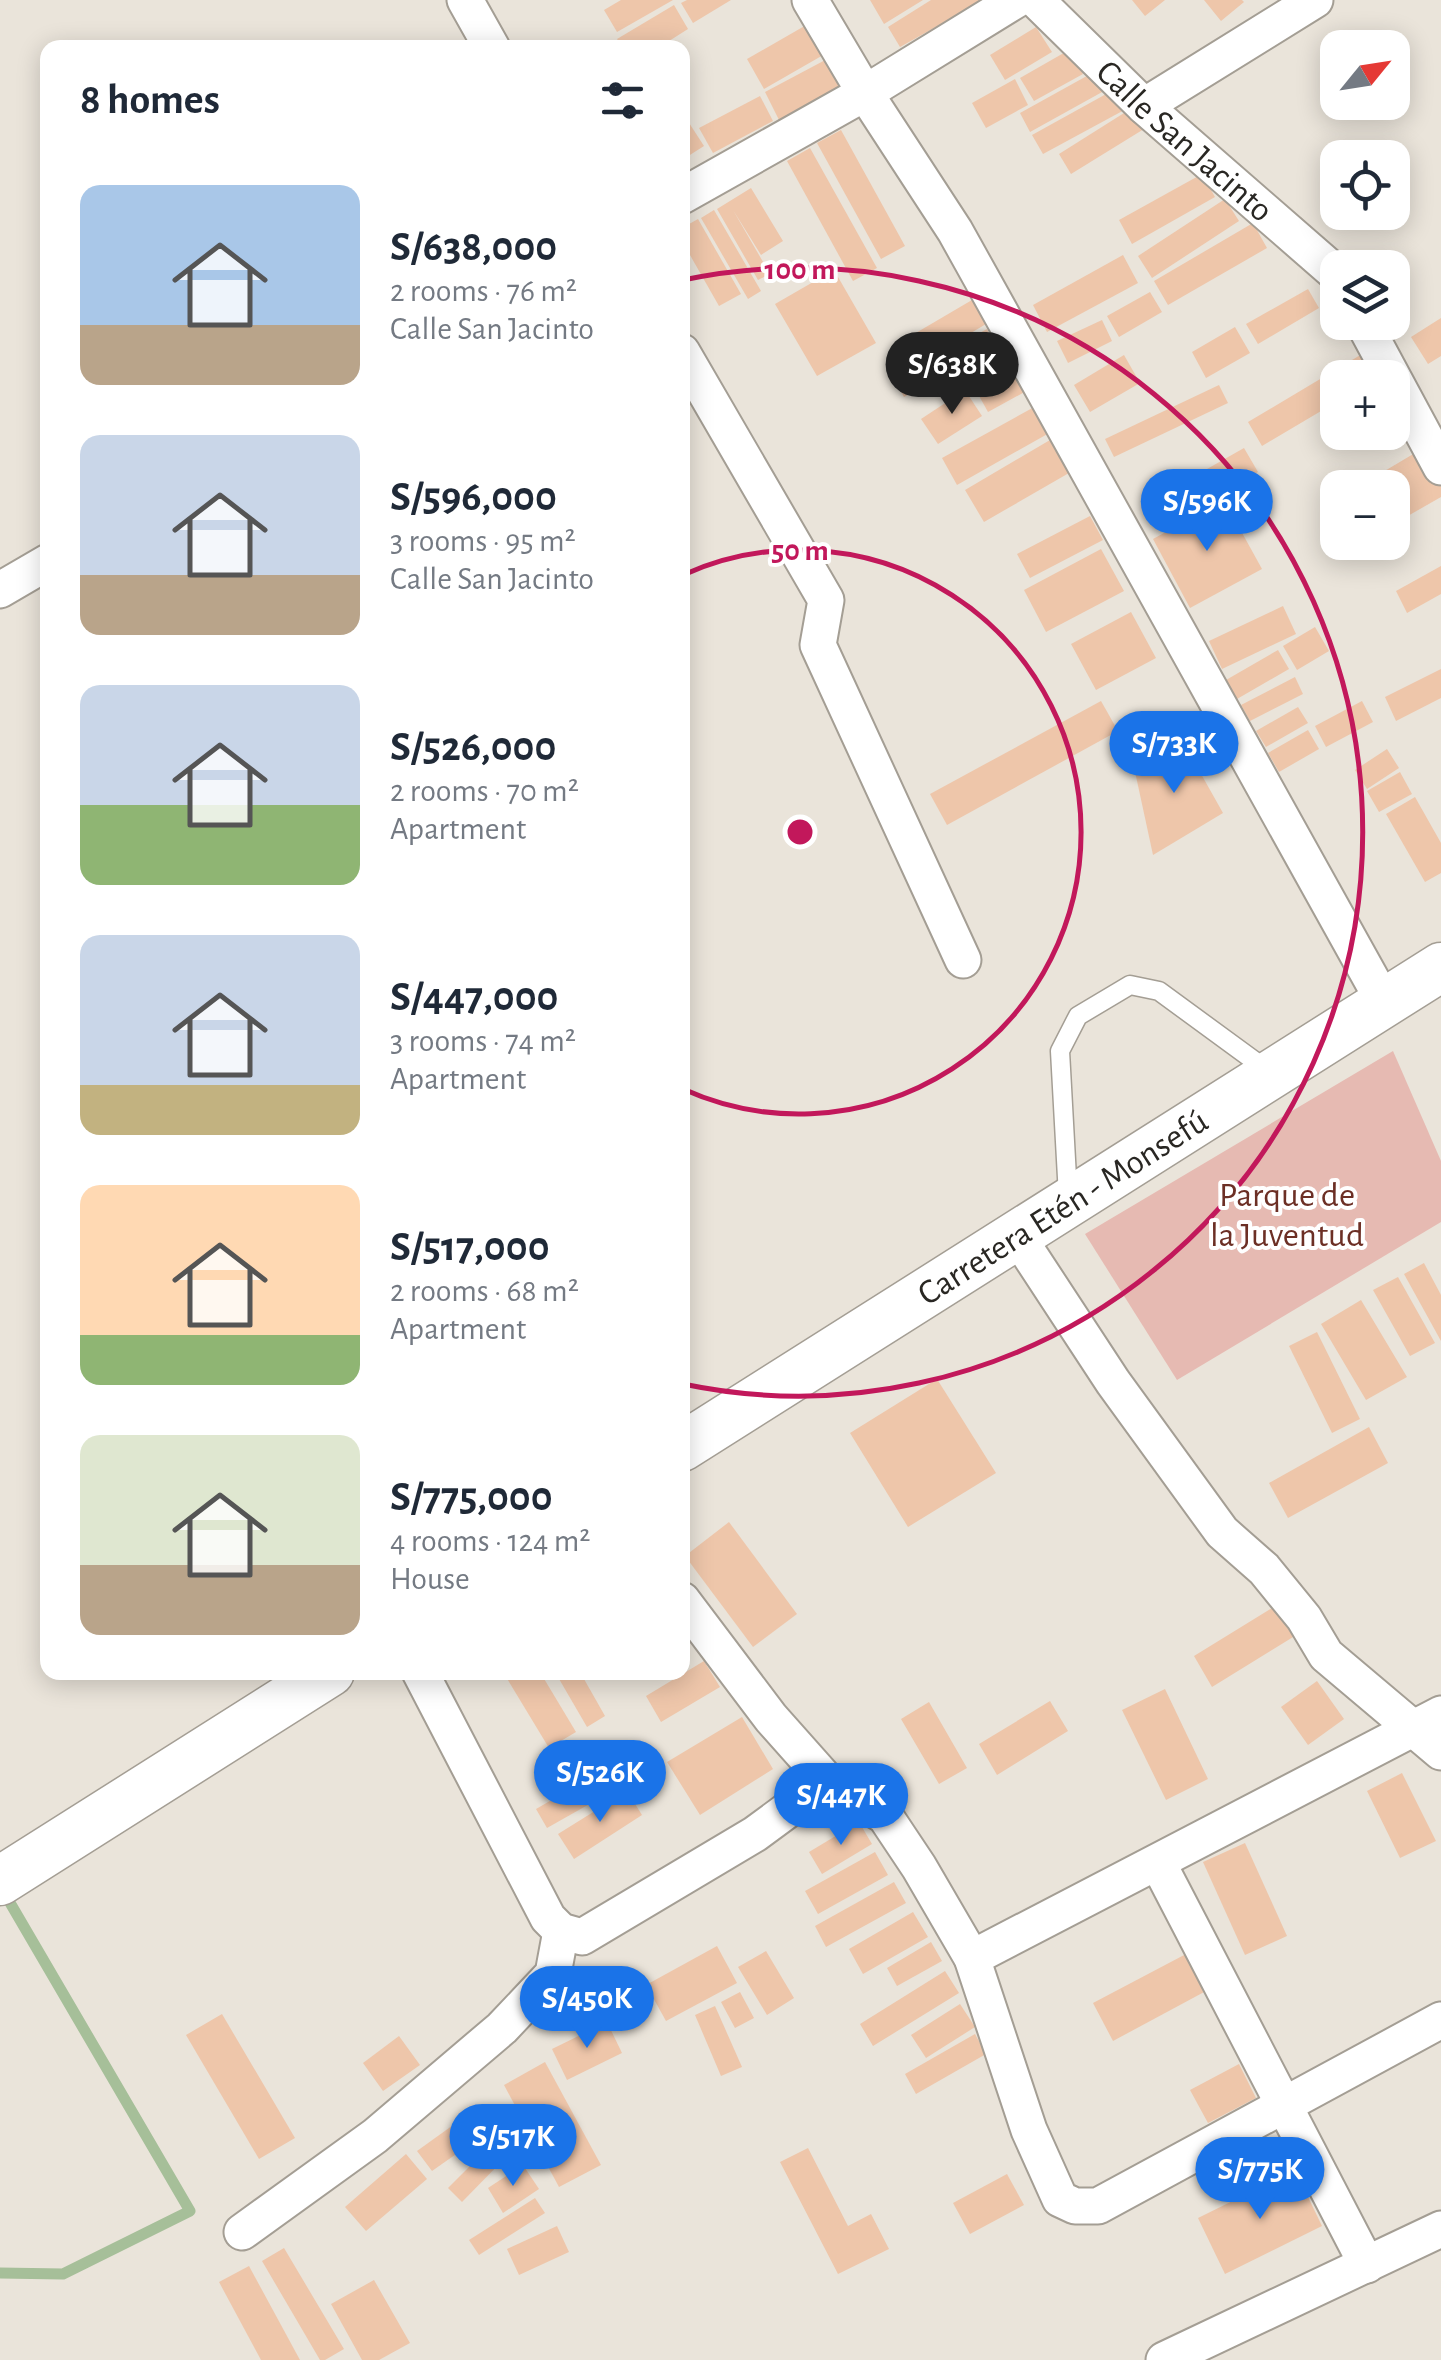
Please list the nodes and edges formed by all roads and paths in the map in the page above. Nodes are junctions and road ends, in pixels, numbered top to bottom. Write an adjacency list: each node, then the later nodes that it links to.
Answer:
1 (465, 0): 6 (street)
2 (810, 0): 7 (street)
3 (1016, 0): 7 (street)
4 (1036, 0): 8 (street, Calle San Jacinto)
5 (1315, 0): 8 (street)
6 (488, 40)
7 (865, 93): 9 (street); 18 (street)
8 (1144, 106): 10 (street, Calle San Jacinto)
9 (690, 191)
10 (1320, 259)
11 (1373, 340): 13 (street)
12 (690, 366): 16 (street)
13 (1441, 467)
14 (40, 567): 15 (street)
15 (0, 590)
16 (963, 960)
17 (1441, 967): 18 (main road, Carretera Etén - Monsefú)
18 (1384, 1002): 19 (main road, Carretera Etén - Monsefú)
19 (1272, 1073): 20 (main road, Carretera Etén - Monsefú); 20 (lane)
20 (1068, 1201): 21 (main road, Carretera Etén - Monsefú)
21 (1016, 1234): 22 (main road, Carretera Etén - Monsefú); 26 (street)
22 (690, 1442)
23 (690, 1611): 28 (street)
24 (317, 1680): 30 (main road)
25 (424, 1680): 31 (street)
26 (1428, 1720): 27 (street); 29 (street)
27 (1441, 1752)
28 (827, 1781): 31 (street); 32 (street)
29 (1158, 1864): 32 (street); 34 (street)
30 (11, 1874)
31 (562, 1931): 36 (street)
32 (972, 1958): 34 (street)
33 (1441, 2020): 34 (street)
34 (1284, 2108): 37 (street)
35 (1441, 2229): 37 (street)
36 (242, 2232)
37 (1367, 2265): 38 (street)
38 (1164, 2360)

